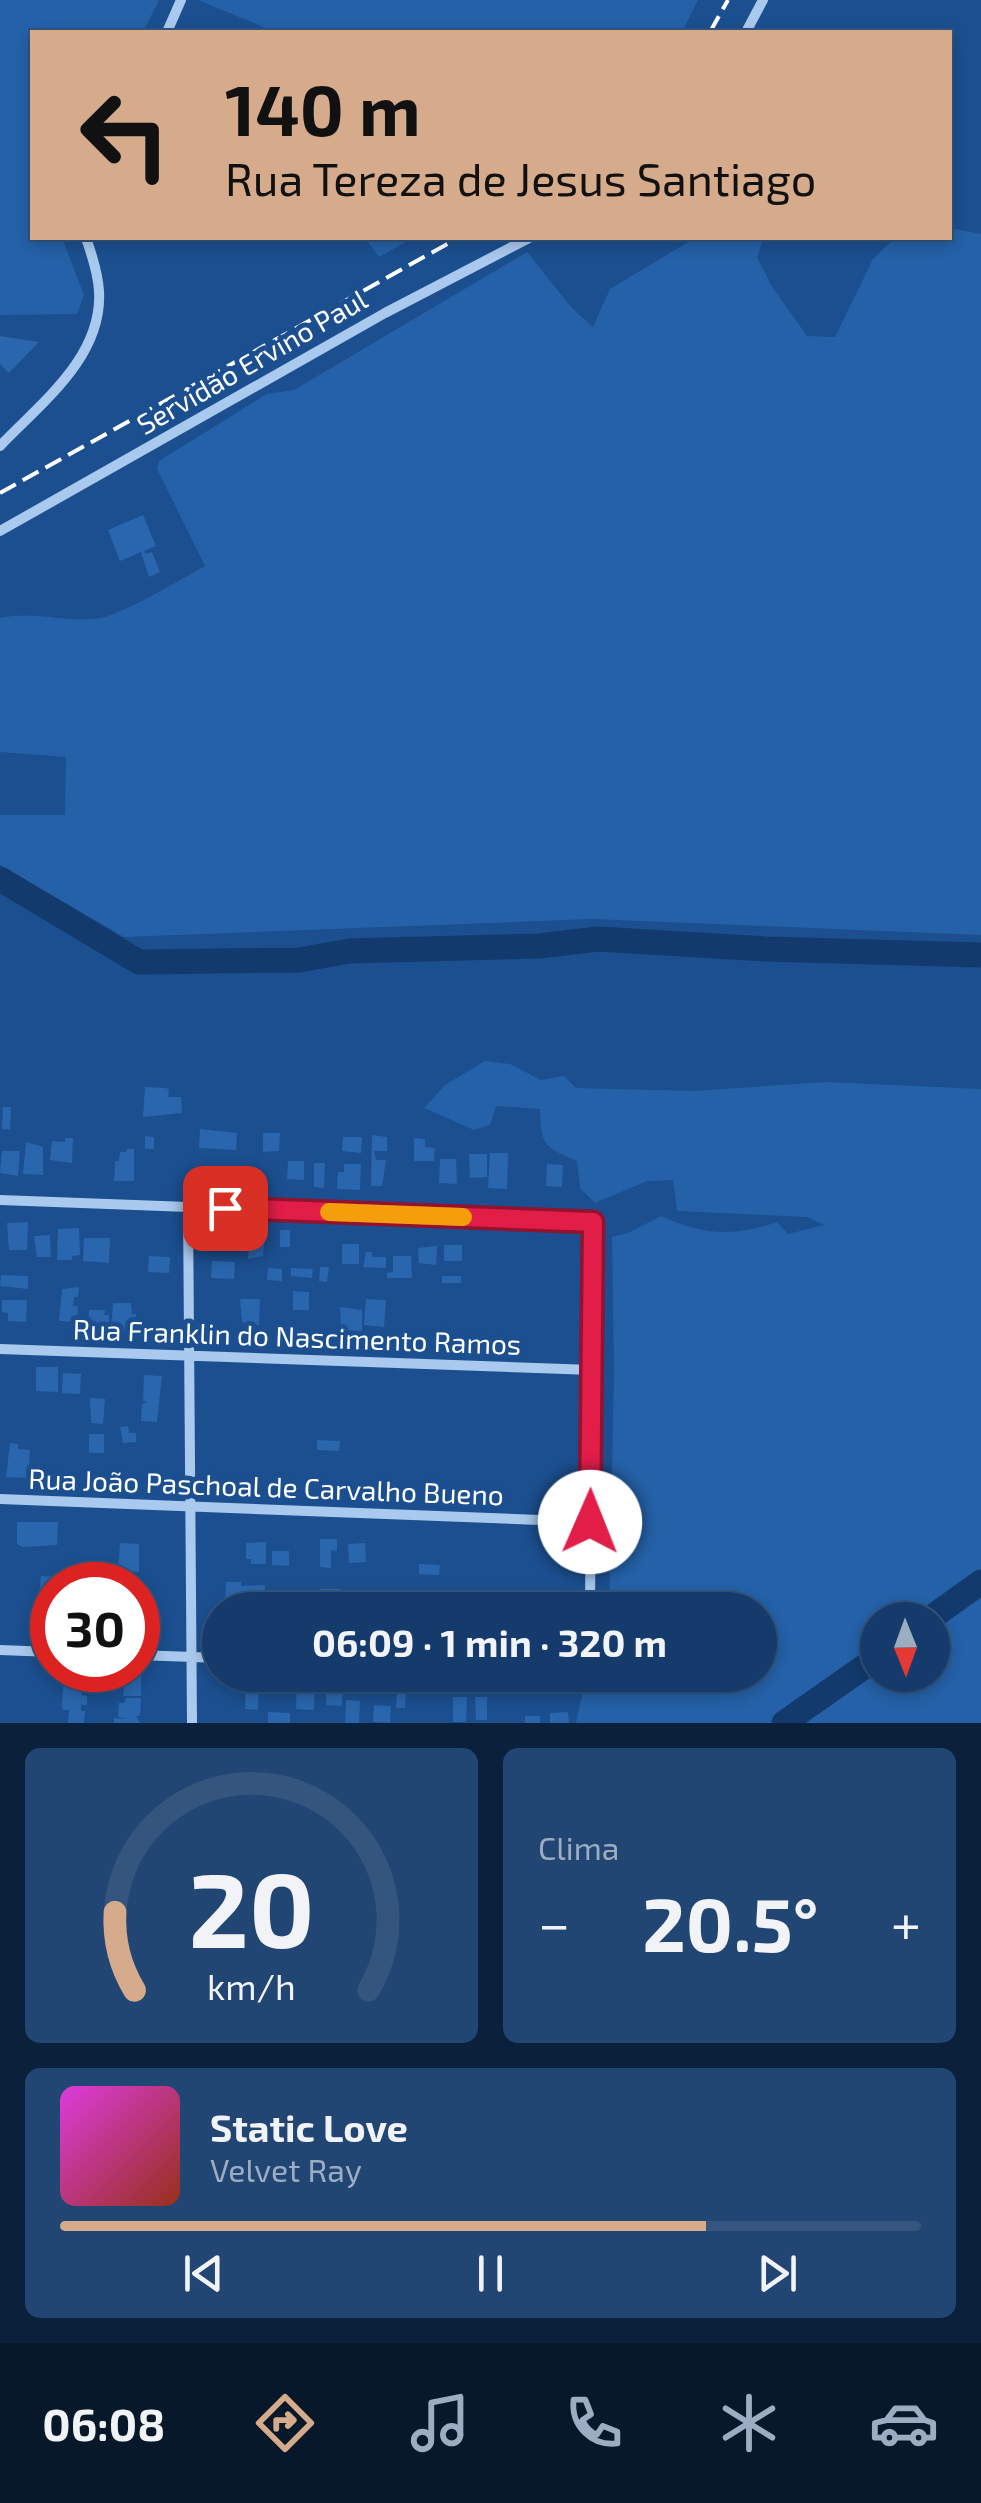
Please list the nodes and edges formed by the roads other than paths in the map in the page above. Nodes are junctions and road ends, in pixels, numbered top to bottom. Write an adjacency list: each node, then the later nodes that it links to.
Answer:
1 (181, 0): 3 (street)
2 (762, 0): 4 (street)
3 (169, 30)
4 (747, 30)
5 (86, 240): 7 (street)
6 (524, 240): 8 (street, Servidão Ervino Paul)
7 (0, 446)
8 (0, 532)
9 (0, 1200): 10 (street)
10 (188, 1207): 12 (street); 13 (street)
11 (0, 1349): 12 (street, Rua Franklin do Nascimento Ramos)
12 (189, 1356): 13 (street, Rua Franklin do Nascimento Ramos); 15 (street)
13 (592, 1370): 16 (street)
14 (0, 1499): 15 (street, Rua João Paschoal de Carvalho Bueno)
15 (190, 1506): 16 (street, Rua João Paschoal de Carvalho Bueno); 21 (street)
16 (590, 1522): 17 (street)
17 (590, 1592)
18 (0, 1650): 19 (street)
19 (30, 1651)
20 (160, 1656): 21 (street)
21 (192, 1657): 22 (street); 23 (street)
22 (202, 1657)
23 (192, 1723)

